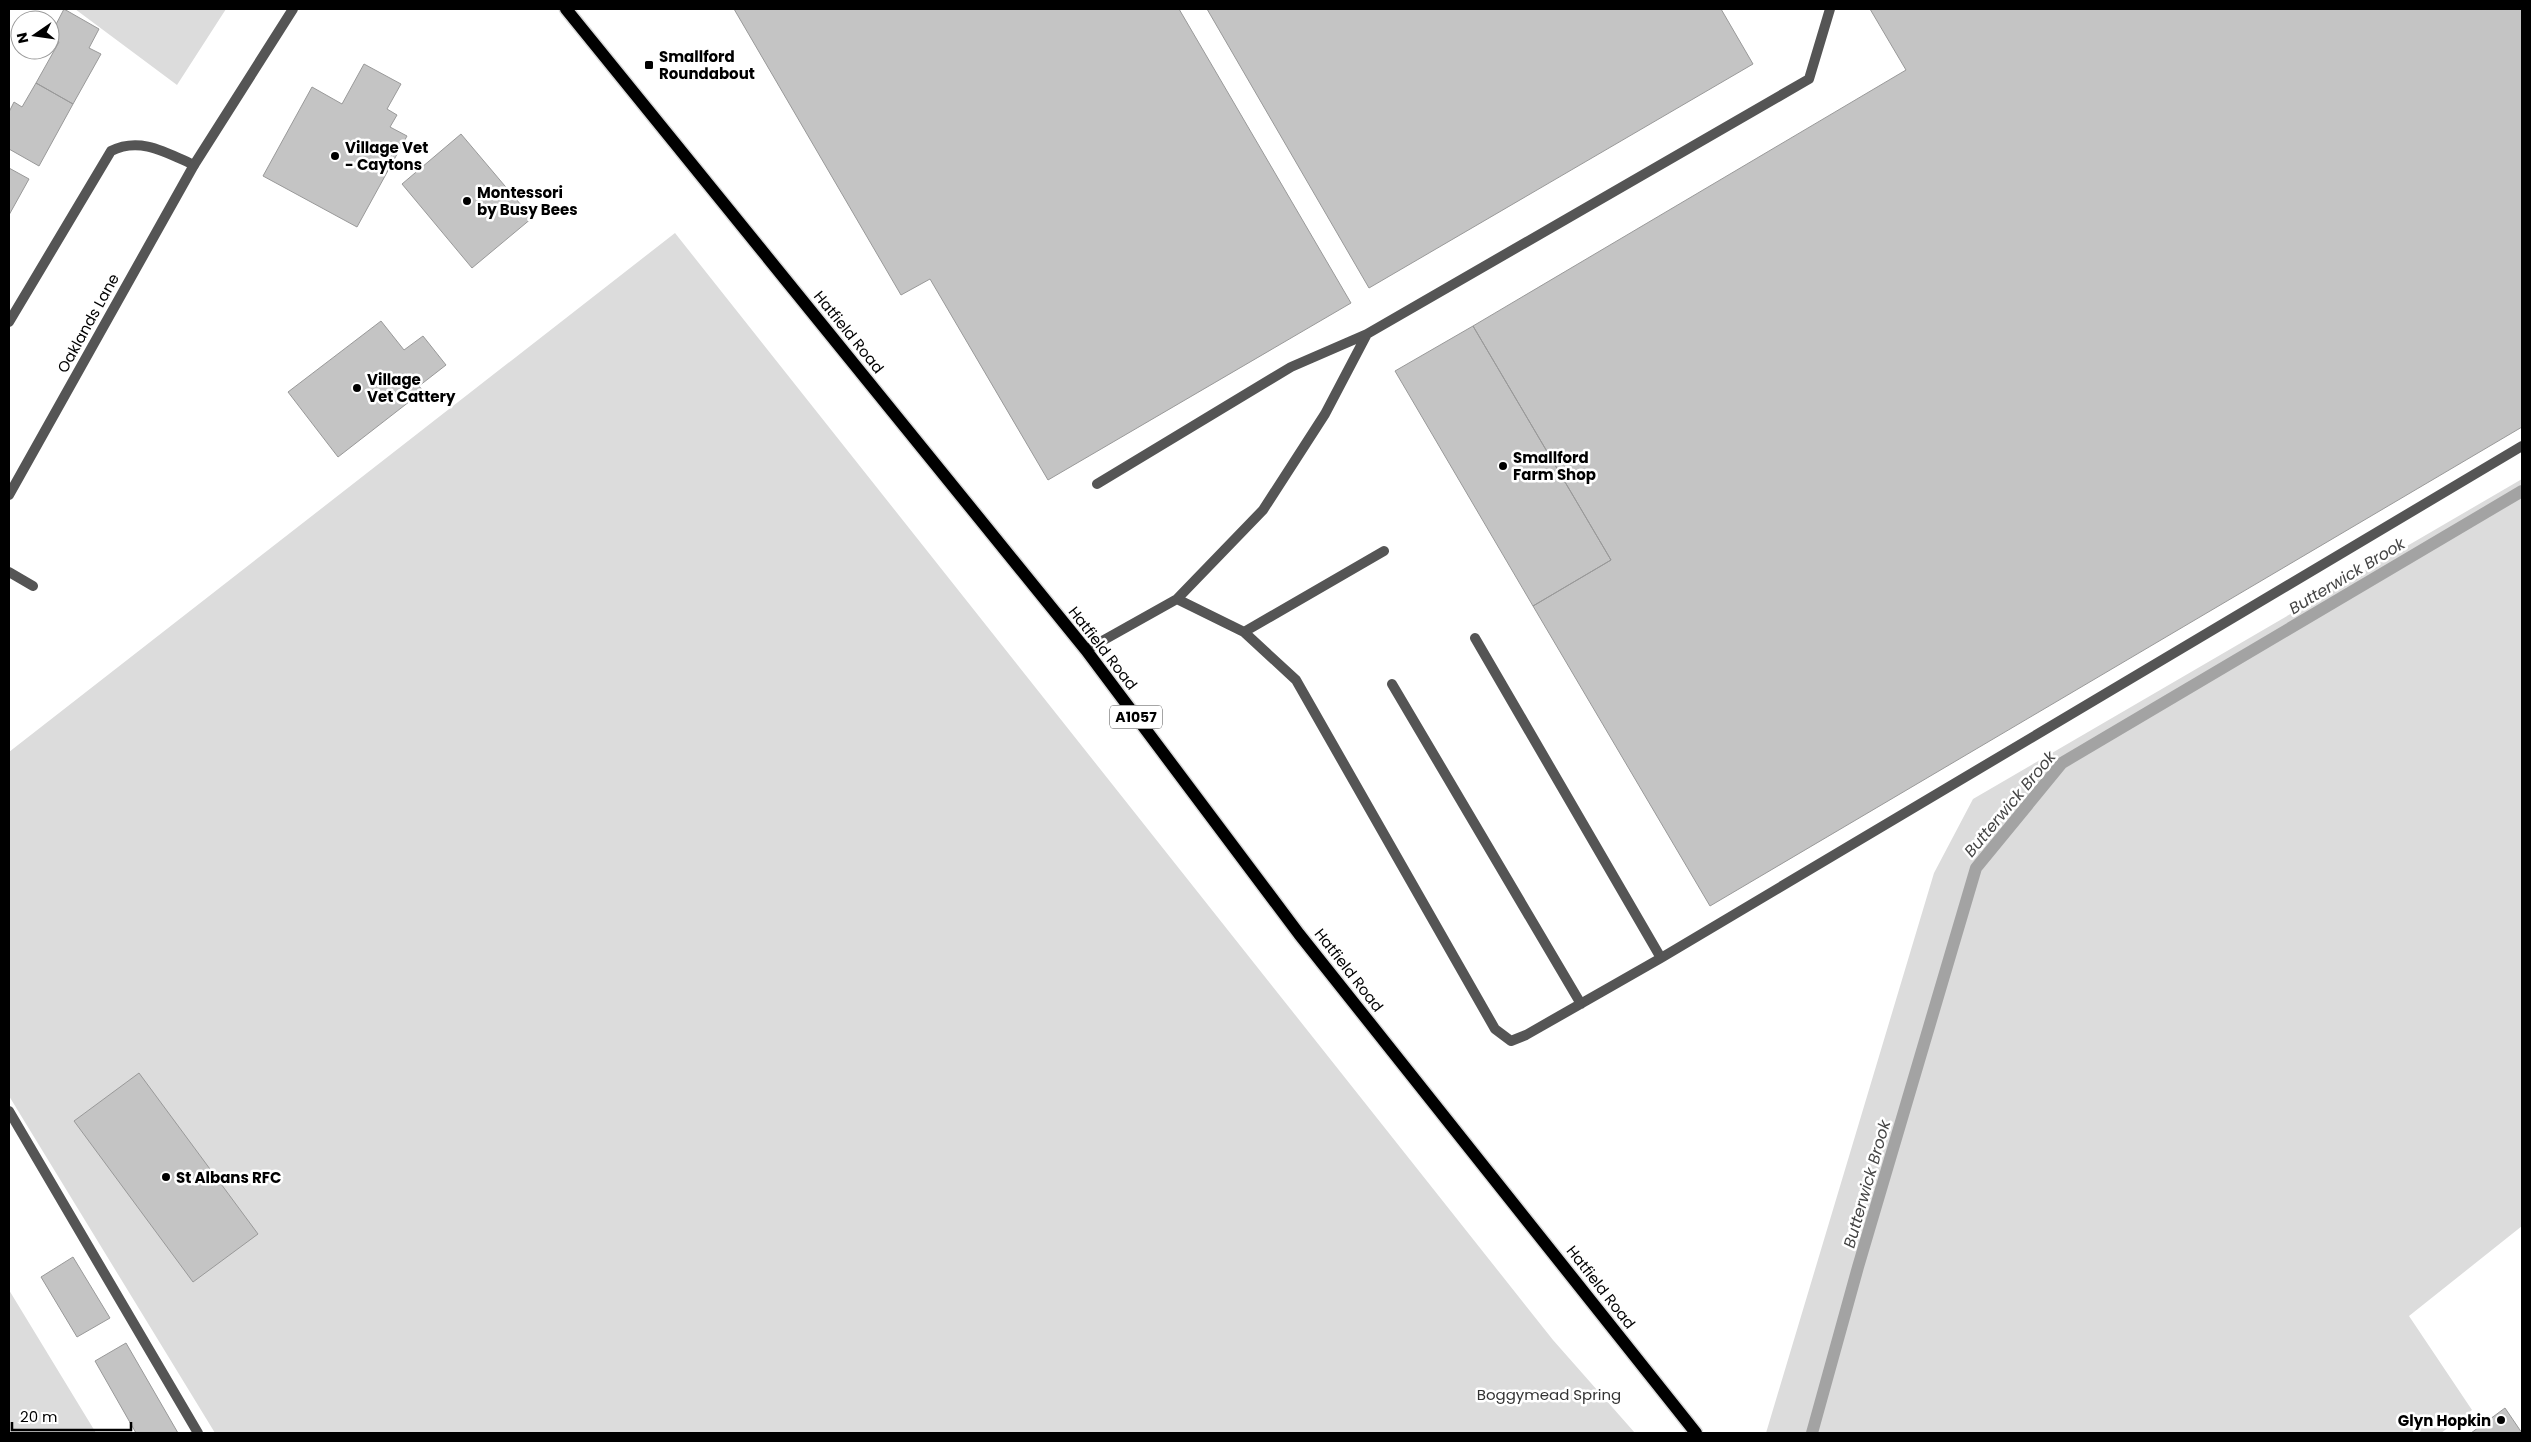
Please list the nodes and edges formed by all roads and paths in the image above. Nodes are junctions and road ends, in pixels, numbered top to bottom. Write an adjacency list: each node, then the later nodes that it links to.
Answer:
1 (293, 9): 4 (street, Oaklands Lane)
2 (566, 9): 16 (main road, Hatfield Road / A1057)
3 (1830, 9): 6 (street)
4 (194, 165): 5 (street); 9 (street, Oaklands Lane)
5 (9, 322)
6 (1367, 334): 8 (street); 13 (street)
7 (2522, 446): 18 (street)
8 (1097, 484)
9 (9, 495)
10 (1384, 551): 14 (street)
11 (9, 572): 12 (street)
12 (33, 586)
13 (1177, 599): 14 (street); 16 (street)
14 (1244, 632): 19 (street)
15 (1475, 638): 18 (street)
16 (1086, 650): 22 (main road, Hatfield Road / A1057)
17 (1392, 684): 19 (street)
18 (1661, 958): 19 (street)
19 (1581, 1004)
20 (9, 1111): 21 (street)
21 (198, 1433)
22 (1696, 1433)

